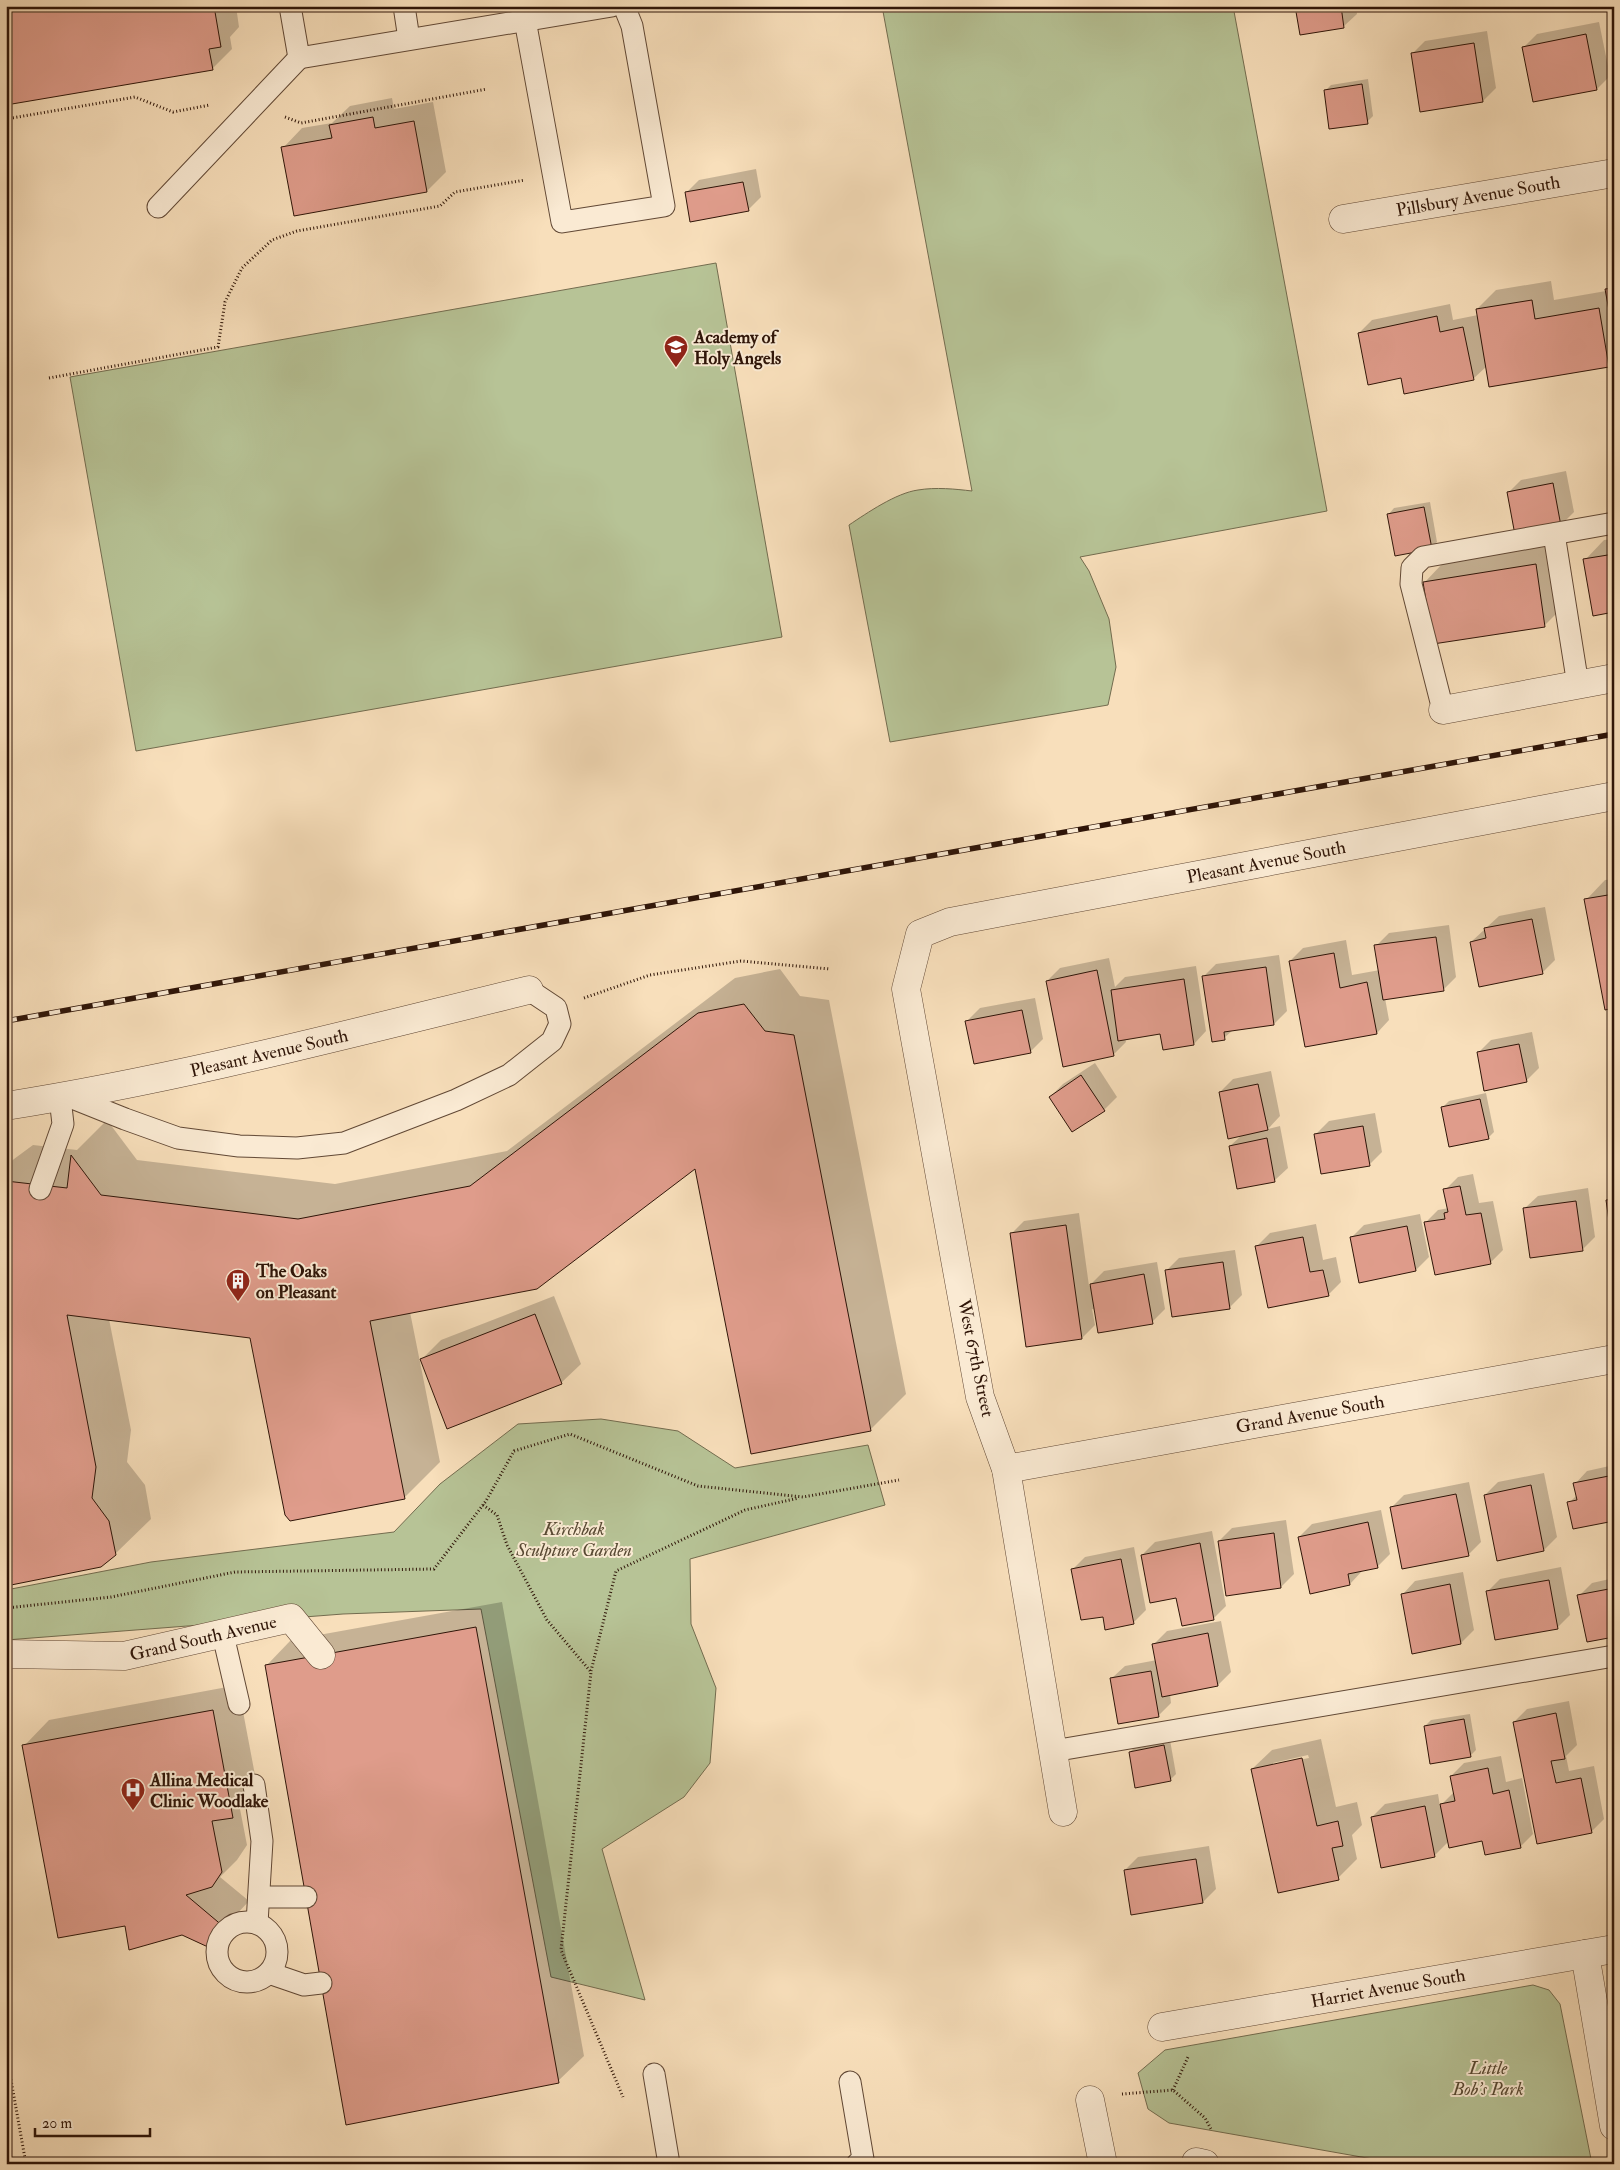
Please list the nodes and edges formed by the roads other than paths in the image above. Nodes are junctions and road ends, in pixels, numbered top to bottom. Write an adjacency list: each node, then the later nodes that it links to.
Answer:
1 (290, 6): 7 (lane)
2 (404, 6): 6 (lane)
3 (612, 6): 5 (lane)
4 (624, 6): 5 (lane)
5 (525, 20): 6 (lane)
6 (409, 39): 7 (lane)
7 (298, 58): 9 (lane)
8 (1614, 173): 10 (street, Pillsbury Avenue South)
9 (158, 207)
10 (1343, 219)
11 (1614, 523): 12 (lane)
12 (1554, 534): 14 (lane); 15 (lane)
13 (1614, 678): 14 (street)
14 (1578, 685): 15 (street)
15 (1443, 710)
16 (1614, 796): 17 (street, Pleasant Avenue South)
17 (920, 934): 23 (street, West 67th Street)
18 (529, 990): 19 (street, Pleasant Avenue South); 19 (lane)
19 (65, 1097): 20 (street, Pleasant Avenue South); 21 (lane)
20 (6, 1106)
21 (40, 1189)
22 (1614, 1359): 23 (street, Grand Avenue South)
23 (1006, 1469): 29 (street, West 67th Street)
24 (223, 1635): 25 (street, Grand South Avenue); 26 (street, Grand South Avenue); 28 (lane)
25 (6, 1654)
26 (321, 1655)
27 (1614, 1656): 29 (lane)
28 (239, 1704)
29 (1052, 1751): 31 (street, West 67th Street)
30 (254, 1785): 32 (lane)
31 (1063, 1812)
32 (259, 1897): 33 (lane); 34 (lane)
33 (306, 1898)
34 (257, 1923): 37 (lane); 37 (lane)
35 (1614, 1948): 36 (street, Harriet Avenue South)
36 (1585, 1954): 39 (street, Harriet Avenue South); 43 (street)
37 (269, 1973): 38 (lane)
38 (321, 1983)
39 (1162, 2027)
40 (654, 2074): 45 (lane)
41 (850, 2082): 44 (lane)
42 (1090, 2100): 46 (street)
43 (1614, 2126)
44 (860, 2161)
45 (669, 2164)
46 (1103, 2164)

